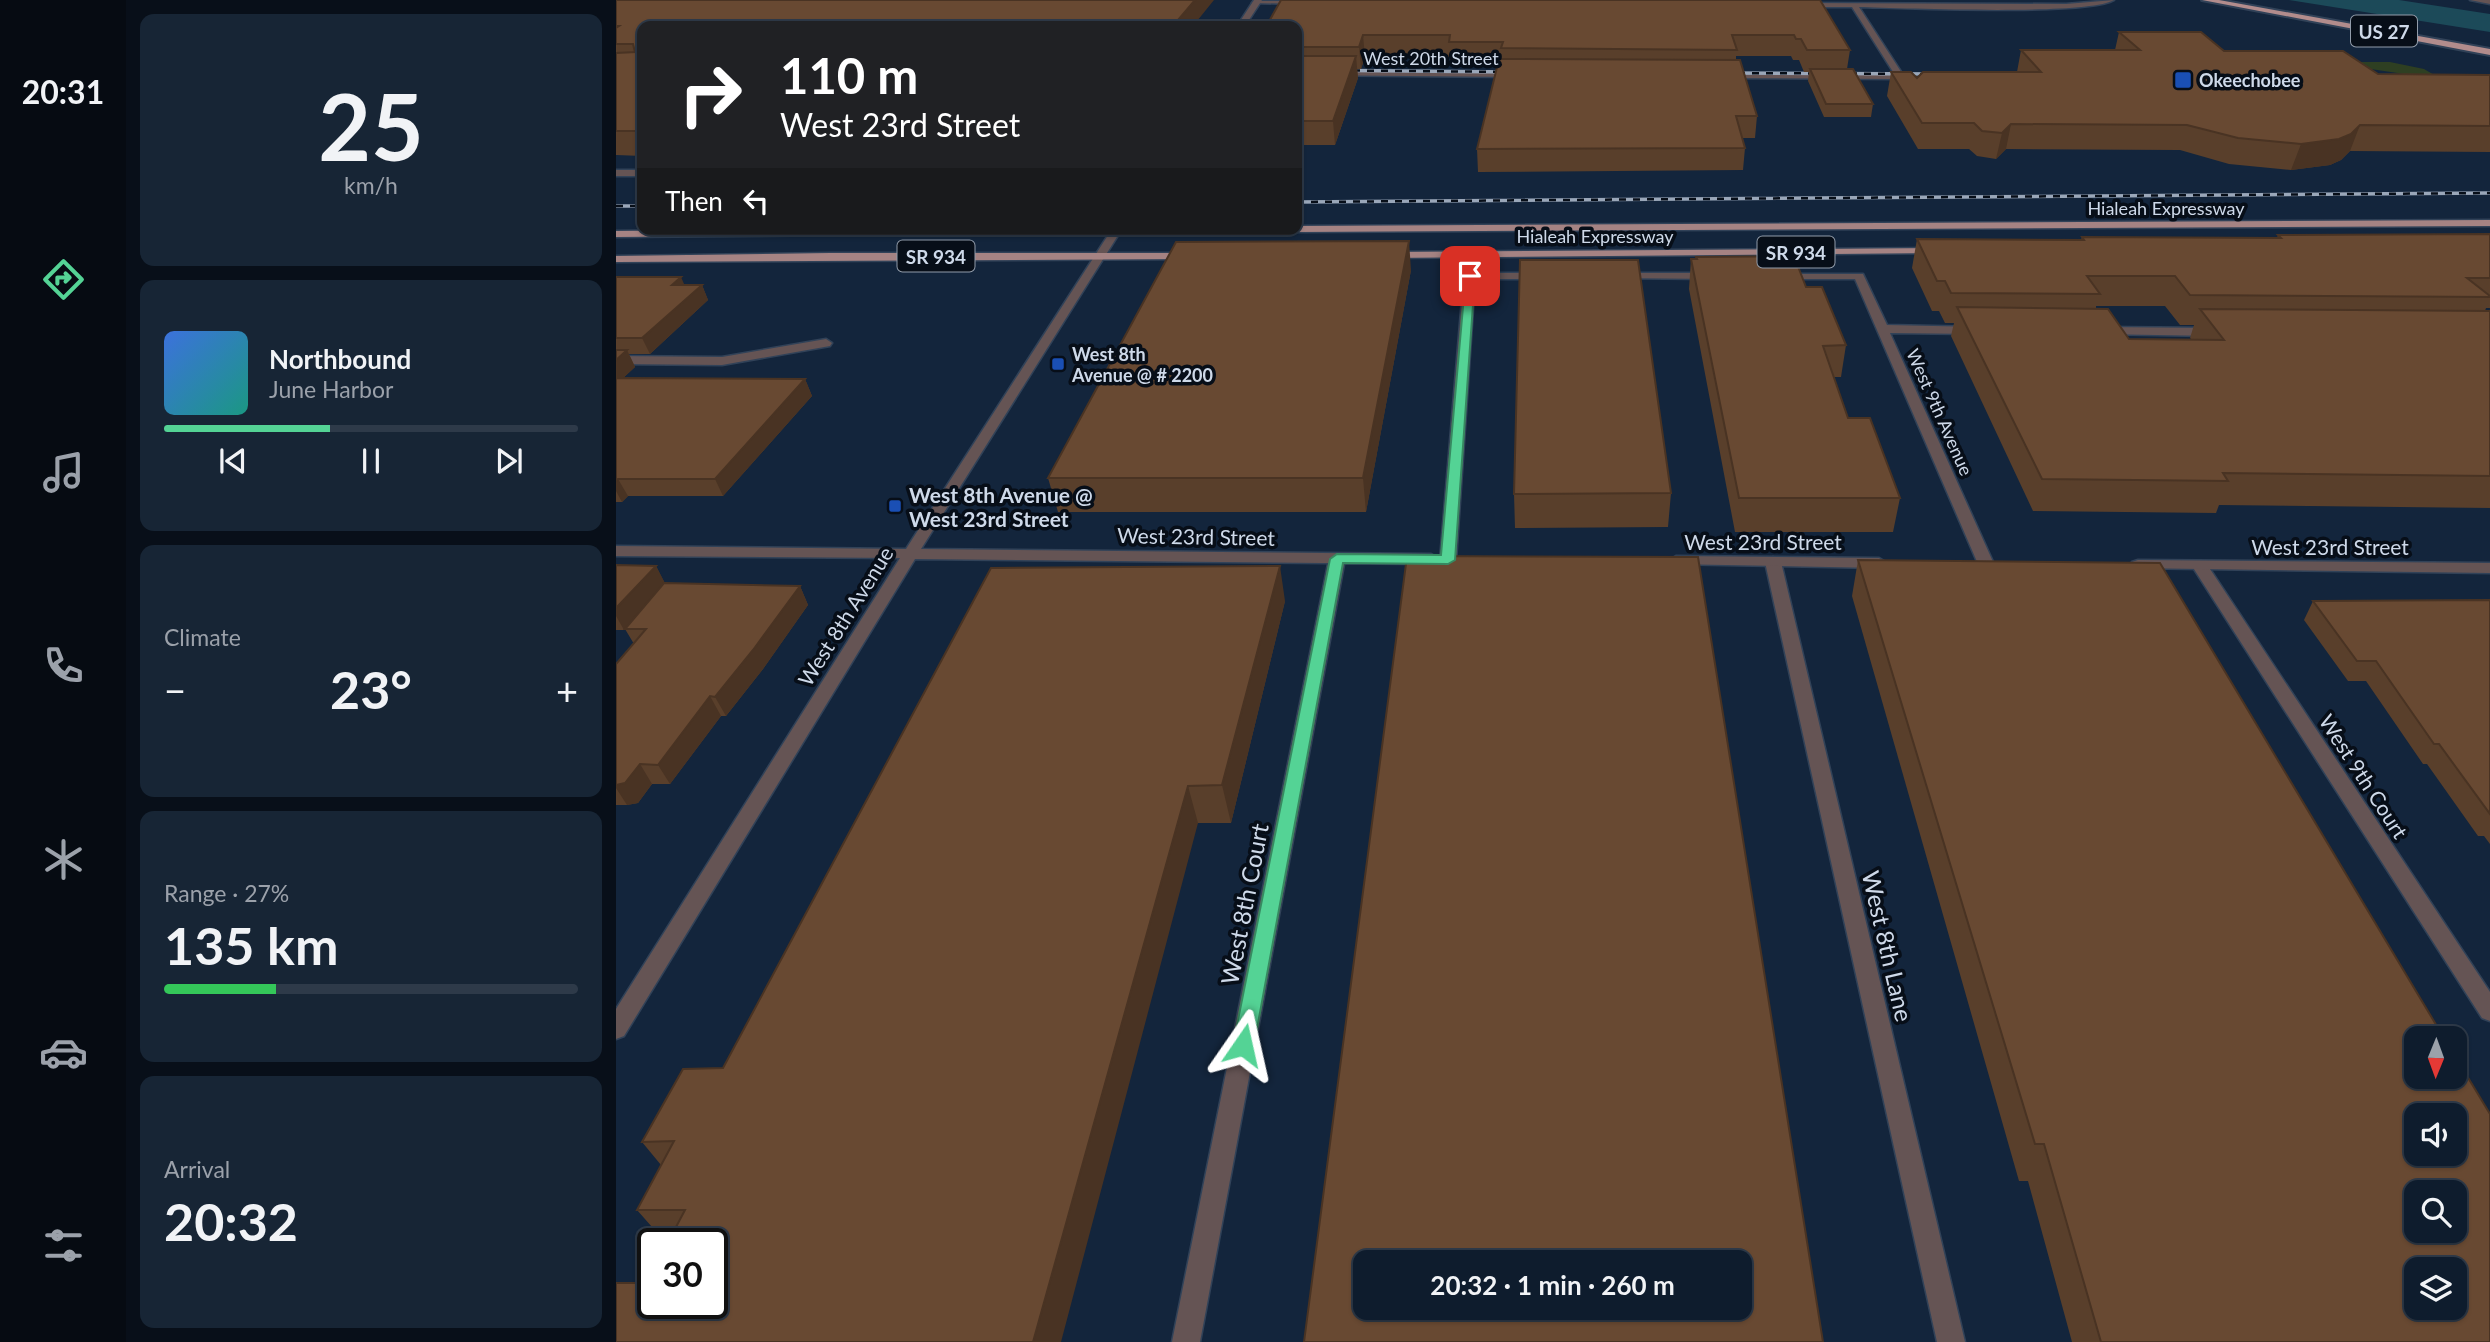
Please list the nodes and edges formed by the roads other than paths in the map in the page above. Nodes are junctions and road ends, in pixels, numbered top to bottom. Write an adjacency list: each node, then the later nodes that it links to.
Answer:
1 (2110, 0): 9 (street)
2 (2206, 0): 12 (highway, US 27)
3 (2255, 0): 11 (highway, US 27)
4 (2474, 0): 6 (street)
5 (1257, 2): 7 (street); 10 (street)
6 (2490, 2)
7 (1312, 3)
8 (1798, 5): 9 (street)
9 (1854, 5): 16 (street)
10 (1244, 21)
11 (2490, 43)
12 (2490, 52)
13 (1302, 73): 14 (street, West 20th Street)
14 (1533, 75)
15 (1713, 76): 16 (street)
16 (1900, 77): 17 (street)
17 (1913, 96)
18 (616, 173): 19 (street)
19 (637, 173)
20 (2490, 223): 21 (main road, Hialeah Expressway / SR 934)
21 (1302, 229)
22 (616, 234): 23 (main road, SR 934)
23 (637, 234)
24 (1114, 235): 28 (street, West 8th Avenue)
25 (1948, 251): 26 (main road, Hialeah Expressway / SR 934)
26 (1379, 255)
27 (1199, 256): 28 (main road, SR 934)
28 (1102, 257): 29 (main road, SR 934); 41 (street, West 8th Avenue)
29 (616, 259)
30 (1549, 276): 42 (street, West 23rd Street)
31 (1602, 276): 32 (street)
32 (1724, 276)
33 (1764, 276): 34 (street, West 9th Avenue)
34 (1882, 329): 35 (street); 46 (street, West 9th Avenue)
35 (1992, 330)
36 (2089, 331): 37 (street)
37 (2227, 332)
38 (826, 342): 39 (street)
39 (616, 360)
40 (616, 551): 41 (street, West 23rd Street)
41 (911, 553): 42 (street, West 23rd Street); 51 (street, West 8th Avenue)
42 (1337, 559): 52 (street, West 8th Court)
43 (1665, 561): 44 (street, West 23rd Street)
44 (1773, 562): 45 (street, West 23rd Street); 53 (street, West 8th Lane)
45 (1893, 563)
46 (1986, 564)
47 (2119, 565): 48 (street, West 23rd Street)
48 (2200, 566): 49 (street, West 23rd Street); 50 (street, West 9th Court)
49 (2490, 568)
50 (2490, 1011)
51 (616, 1029)
52 (1186, 1342)
53 (1951, 1342)

